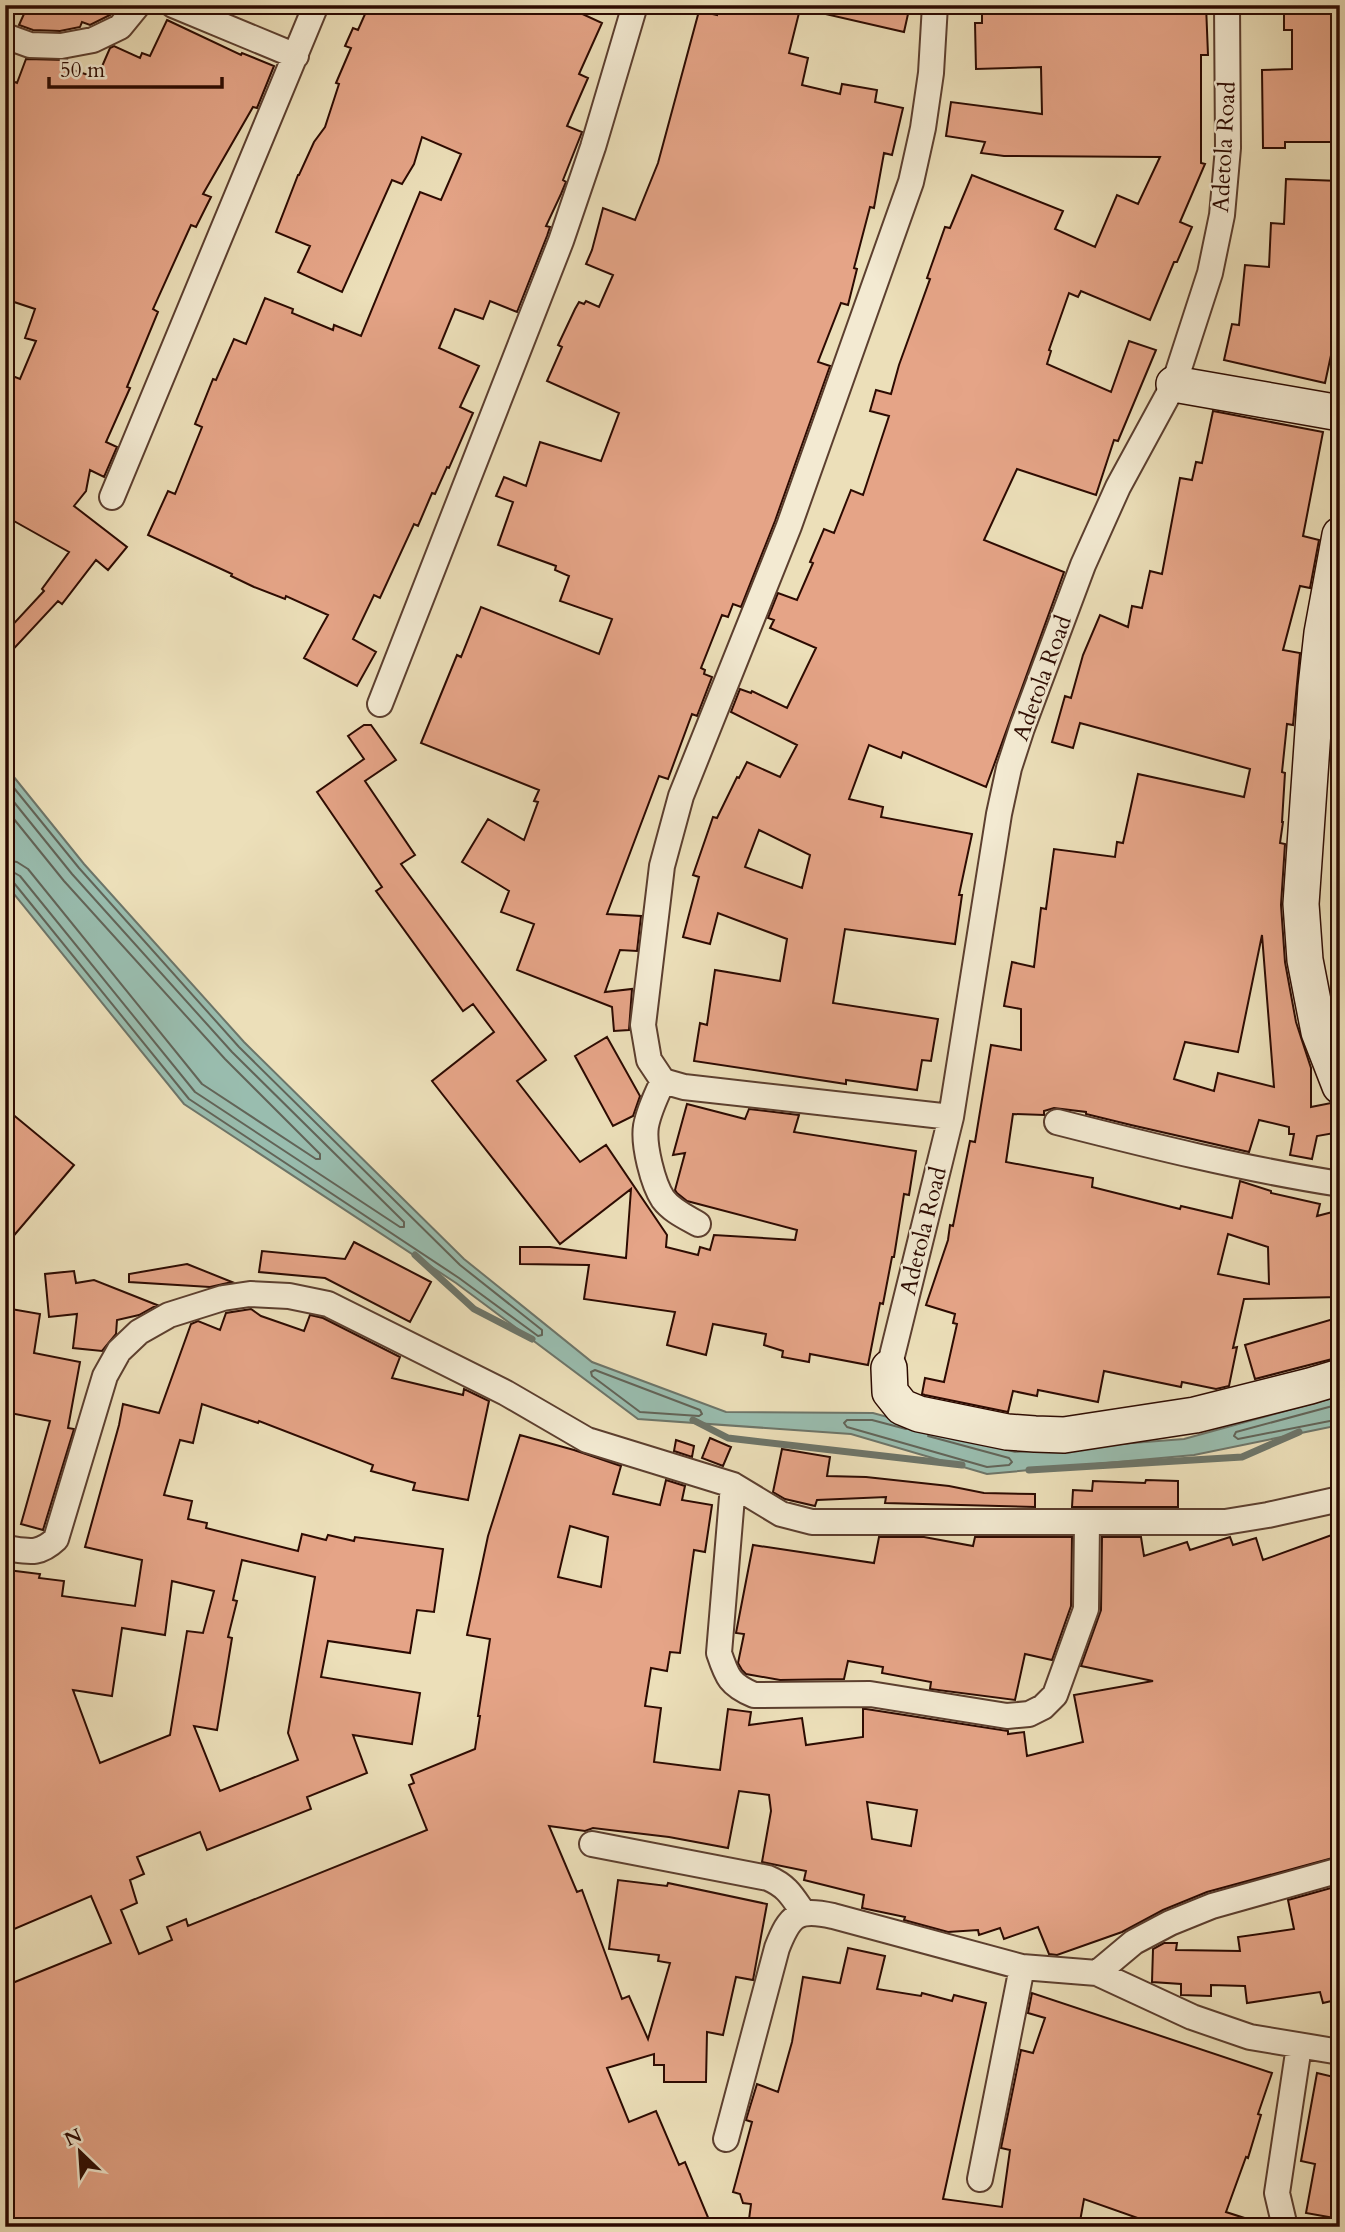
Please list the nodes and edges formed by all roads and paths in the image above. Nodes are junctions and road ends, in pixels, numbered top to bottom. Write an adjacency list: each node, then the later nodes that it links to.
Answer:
1 (138, 5): 7 (street)
2 (173, 5): 8 (street)
3 (316, 5): 8 (street)
4 (635, 5): 13 (street)
5 (935, 5): 14 (street)
6 (1227, 5): 9 (street, Adetola Road)
7 (5, 36)
8 (296, 56): 11 (street)
9 (1174, 384): 10 (street); 16 (street, Adetola Road)
10 (1340, 413)
11 (112, 497)
12 (1340, 536): 15 (street)
13 (380, 704)
14 (663, 1081): 16 (street); 19 (street)
15 (1340, 1086)
16 (951, 1117): 20 (street, Adetola Road)
17 (1057, 1122): 18 (street)
18 (1340, 1184)
19 (698, 1224)
20 (889, 1368): 21 (street)
21 (1340, 1377)
22 (733, 1485): 24 (street); 24 (street); 25 (street)
23 (1340, 1499): 24 (street)
24 (1087, 1522)
25 (5, 1548)
26 (592, 1844): 28 (street)
27 (1340, 1870): 30 (street)
28 (803, 1912): 29 (street); 33 (street)
29 (1022, 1967): 30 (street); 34 (street)
30 (1097, 1973): 31 (street)
31 (1299, 2046): 32 (street); 35 (street)
32 (1340, 2052)
33 (726, 2139)
34 (980, 2179)
35 (1285, 2227)

